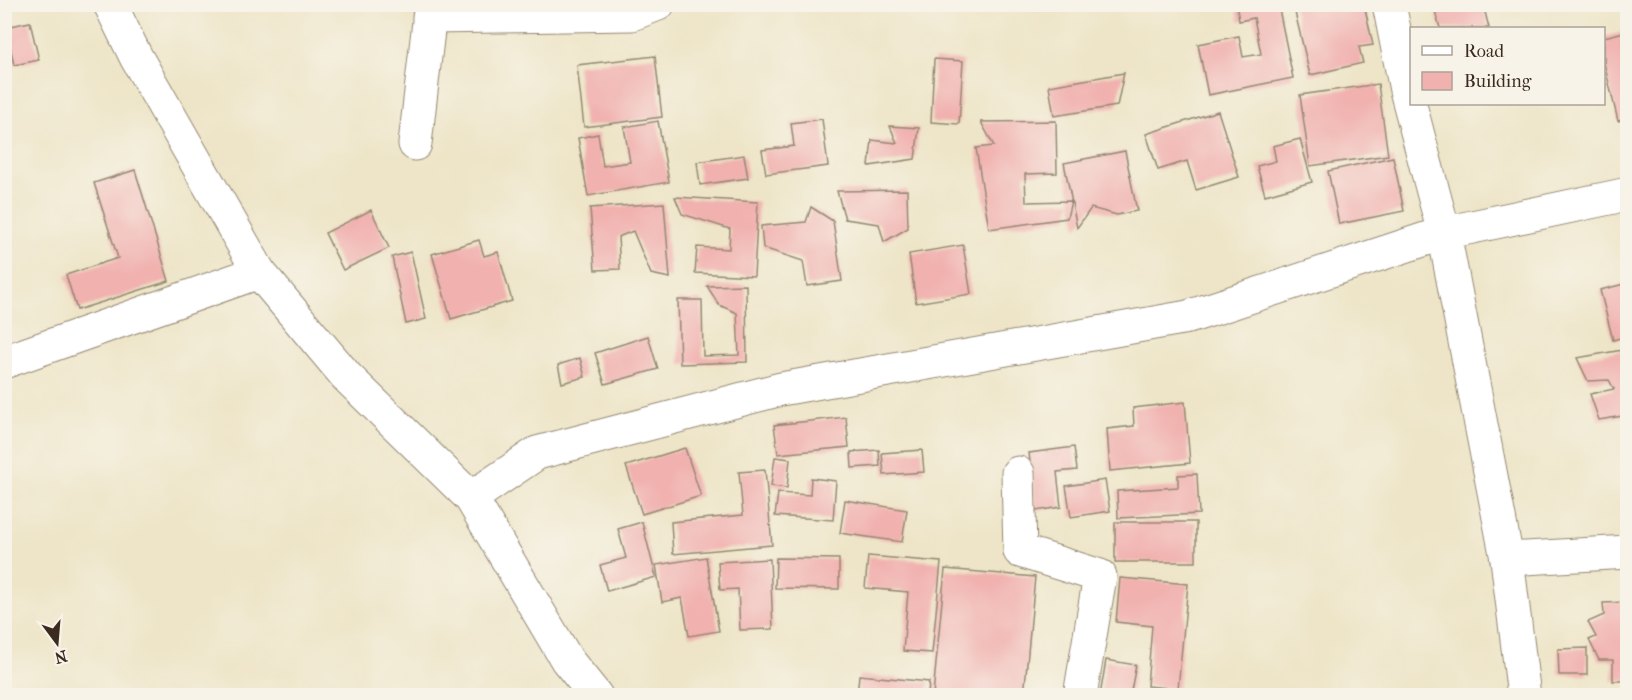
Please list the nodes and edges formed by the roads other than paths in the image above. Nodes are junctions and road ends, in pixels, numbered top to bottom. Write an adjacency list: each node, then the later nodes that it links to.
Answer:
1 (110, 4): 8 (street)
2 (658, 4): 4 (street)
3 (1389, 4): 7 (street)
4 (430, 11): 5 (street)
5 (415, 144)
6 (1628, 194): 7 (street)
7 (1444, 233): 11 (street); 13 (street)
8 (259, 272): 9 (street); 11 (street)
9 (4, 362)
10 (1018, 473): 15 (street)
11 (471, 498): 14 (street)
12 (1628, 552): 13 (street)
13 (1508, 559): 16 (street)
14 (596, 696)
15 (1080, 696)
16 (1524, 696)

